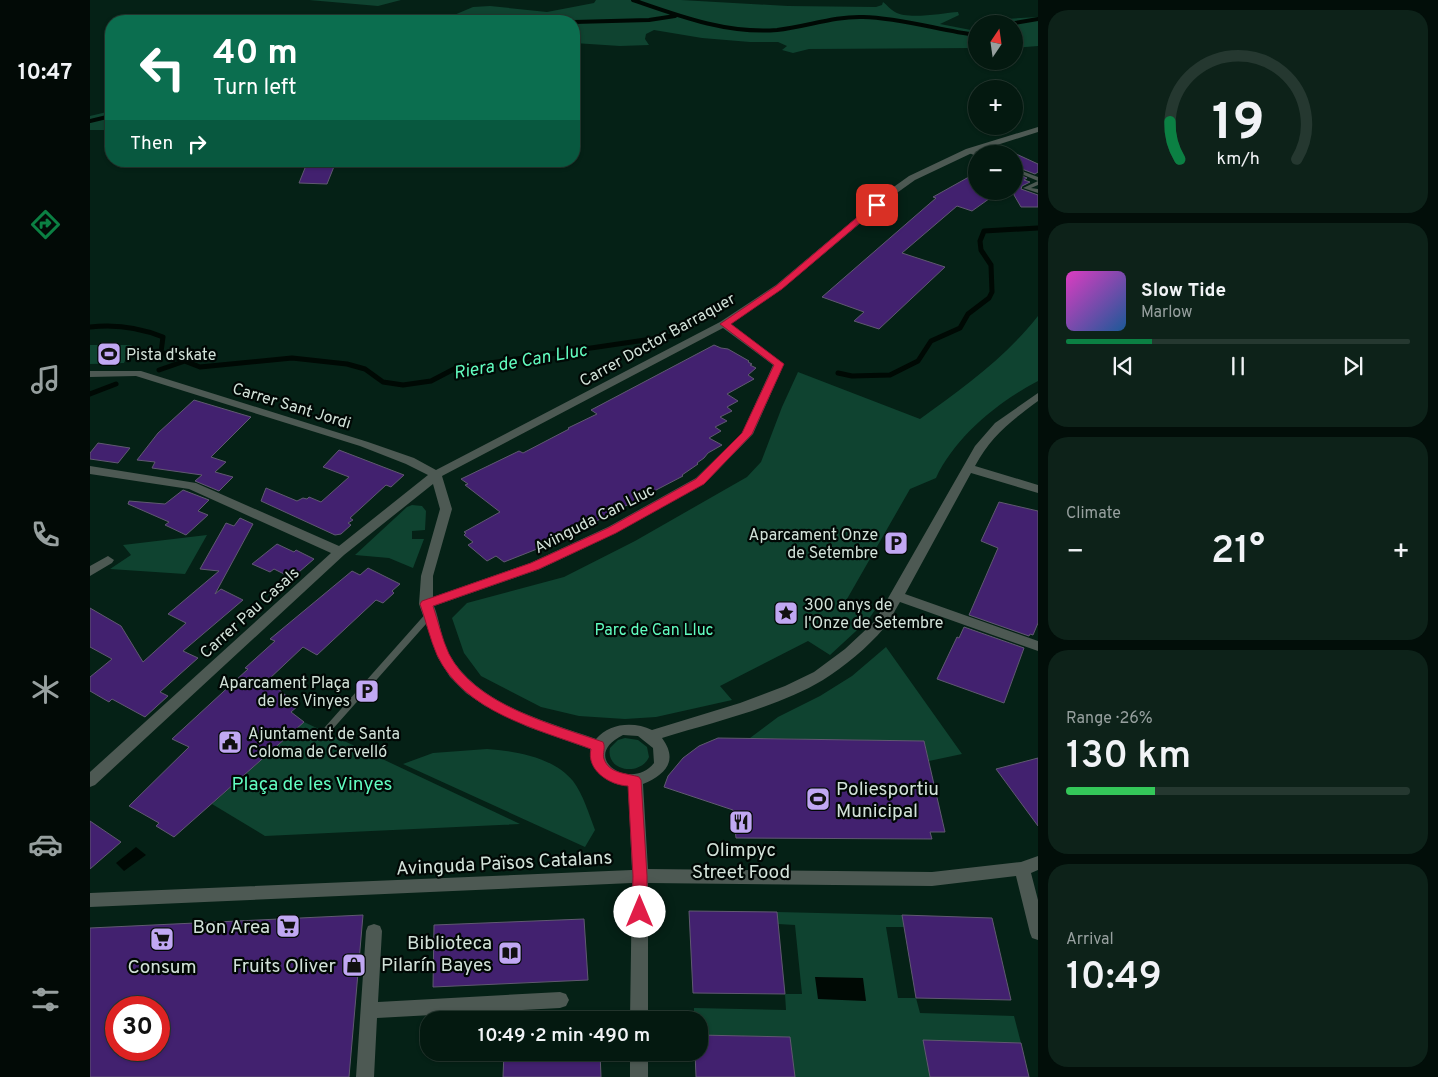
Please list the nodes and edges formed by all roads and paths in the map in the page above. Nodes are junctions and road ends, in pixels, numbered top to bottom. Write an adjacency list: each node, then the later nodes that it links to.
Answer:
1 (1038, 129): 2 (street, Carrer Doctor Barraquer)
2 (993, 145)
3 (968, 154): 8 (street, Carrer Doctor Barraquer)
4 (1023, 173): 5 (lane)
5 (1038, 179)
6 (1038, 183): 7 (lane)
7 (1038, 190)
8 (724, 324): 13 (street, Carrer Doctor Barraquer); 19 (street, Avinguda Can Lluc)
9 (90, 374): 13 (street, Carrer Sant Jordi)
10 (1038, 396): 11 (street)
11 (967, 468): 14 (street); 18 (street)
12 (90, 470): 15 (street)
13 (436, 475): 15 (street, Carrer Pau Casals); 19 (street)
14 (1038, 489)
15 (340, 552): 25 (street, Carrer Pau Casals)
16 (108, 560): 17 (street)
17 (90, 572)
18 (898, 596): 20 (street); 22 (street)
19 (428, 608): 21 (lane); 23 (street)
20 (1038, 646)
21 (328, 729)
22 (651, 736): 23 (street); 24 (street)
23 (598, 746): 24 (street)
24 (635, 780): 28 (street)
25 (90, 781)
26 (1038, 864): 27 (street, Avinguda Països Catalans)
27 (1022, 869): 28 (street, Avinguda Països Catalans); 31 (street)
28 (640, 876): 29 (street, Avinguda Països Catalans); 33 (street)
29 (90, 900)
30 (374, 931): 34 (street)
31 (1038, 933)
32 (560, 1000): 34 (street)
33 (639, 1011)
34 (370, 1012): 36 (street)
35 (639, 1061): 37 (street)
36 (365, 1077)
37 (639, 1077)

